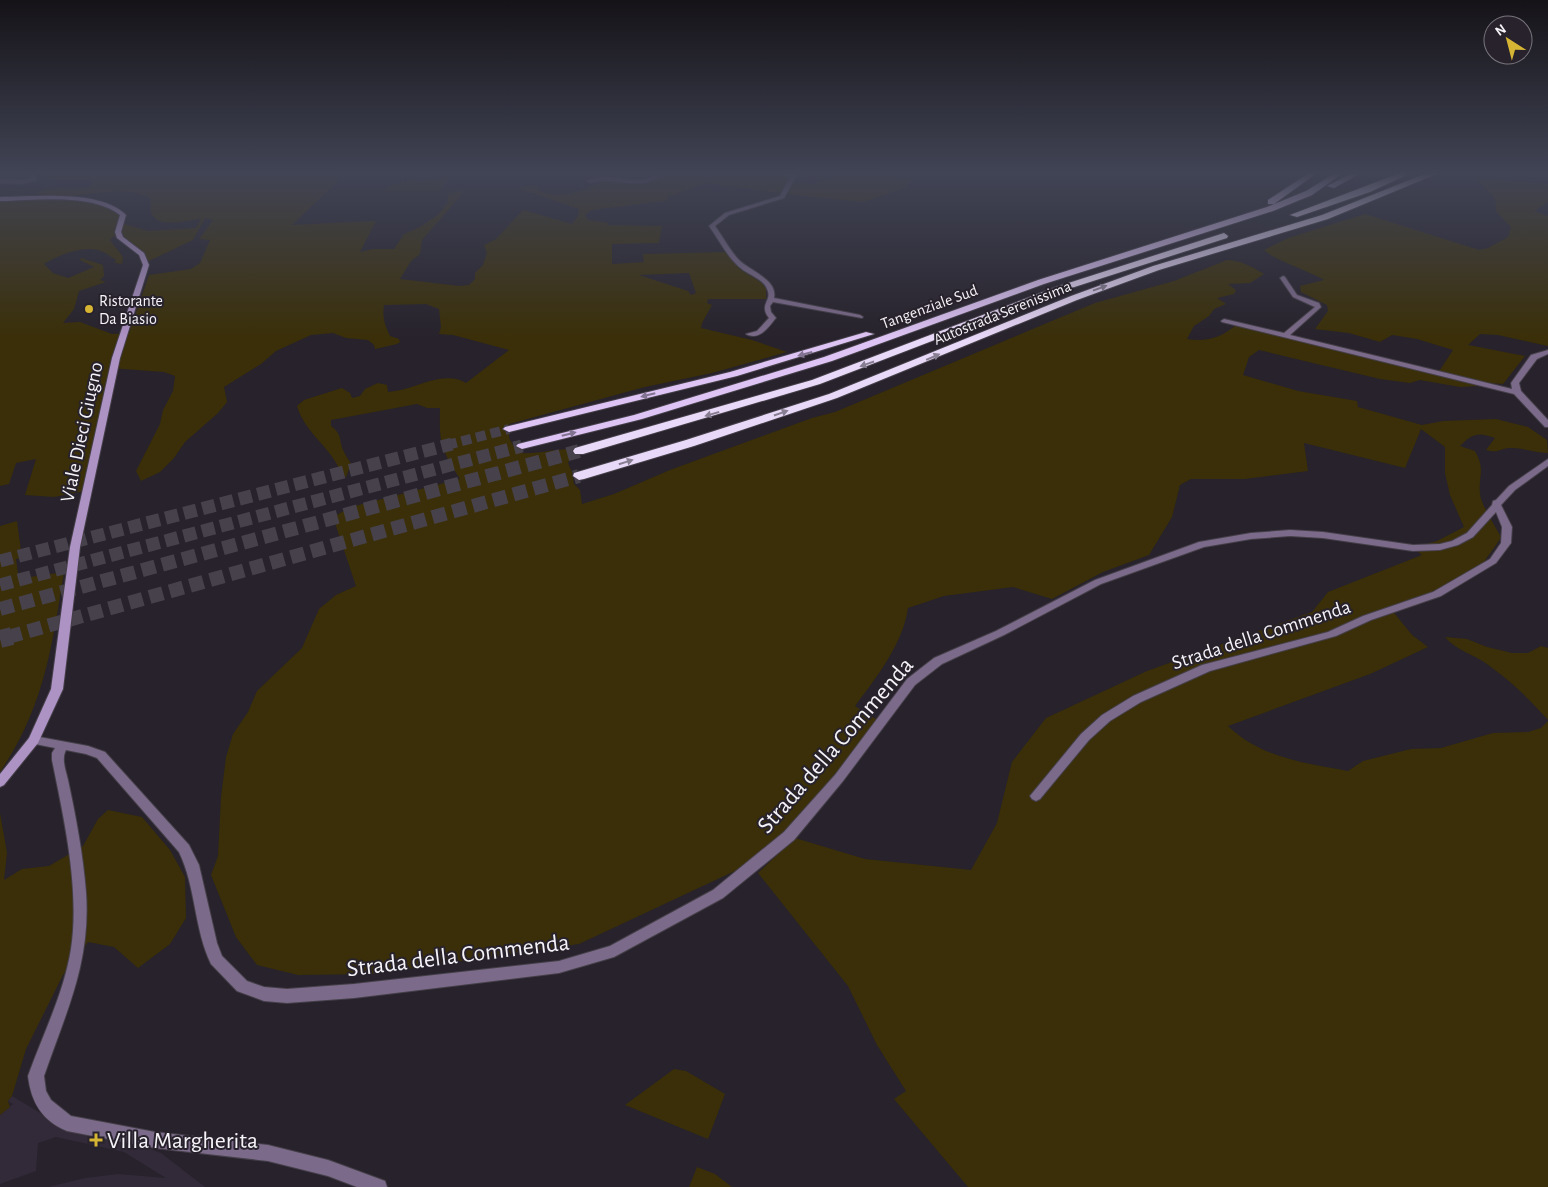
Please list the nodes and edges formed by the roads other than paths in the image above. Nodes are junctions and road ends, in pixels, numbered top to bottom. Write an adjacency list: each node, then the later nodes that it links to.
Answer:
1 (119, 228): 22 (main road, Viale Dieci Giugno)
2 (714, 228): 8 (street)
3 (1191, 228): 16 (highway, Tangenziale Sud, one-way to 16)
4 (1211, 228): 17 (highway, Tangenziale Sud, one-way to 4)
5 (1250, 228): 18 (highway, Autostrada Serenissima, one-way to 18)
6 (1287, 228): 20 (highway, Autostrada Serenissima, one-way to 6)
7 (1283, 278): 12 (street)
8 (772, 300): 9 (street); 11 (street)
9 (860, 317)
10 (1224, 321): 12 (street)
11 (750, 334)
12 (1285, 336): 14 (street)
13 (1548, 352): 14 (street)
14 (1517, 392): 15 (street)
15 (1548, 425)
16 (509, 429)
17 (522, 446)
18 (579, 451)
19 (1548, 462): 21 (street, Strada della Commenda)
20 (579, 476)
21 (1496, 503): 23 (street, Strada della Commenda); 25 (street, Strada della Commenda)
22 (34, 740): 23 (street, Strada della Commenda); 24 (main road, Viale Dieci Giugno)
23 (62, 746): 26 (street)
24 (0, 782)
25 (1036, 796)
26 (380, 1187)

